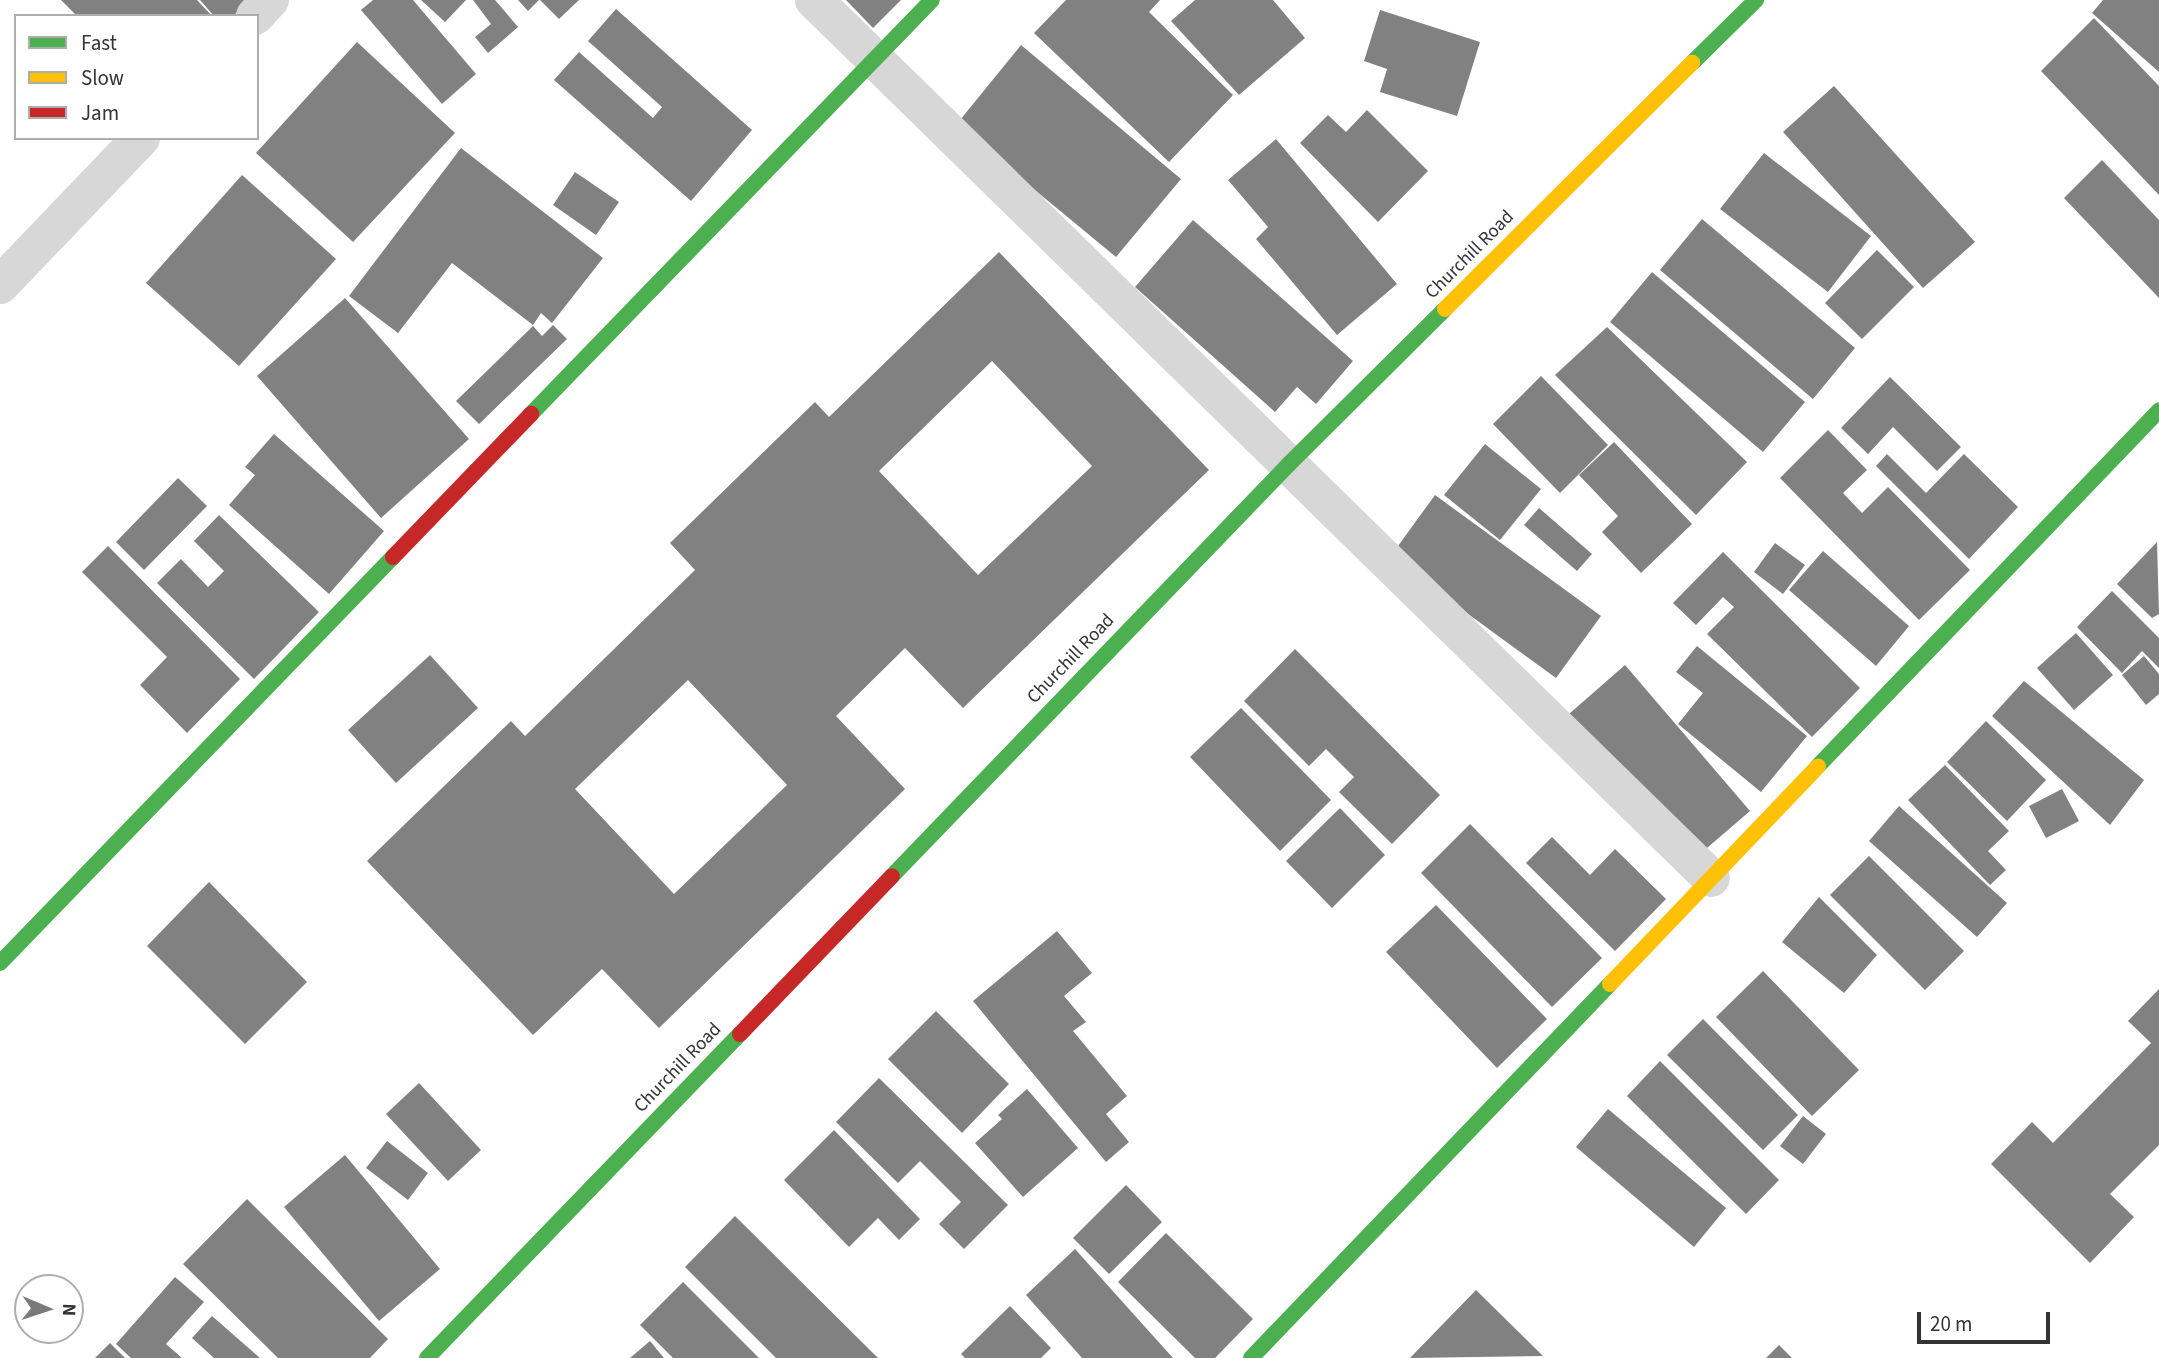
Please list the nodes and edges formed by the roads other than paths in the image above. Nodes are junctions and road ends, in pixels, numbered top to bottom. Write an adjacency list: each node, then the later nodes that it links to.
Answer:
1 (270, 0): 5 (street)
2 (814, 0): 6 (street)
3 (932, 0): 6 (street)
4 (1756, 0): 10 (street, Churchill Road)
5 (257, 14)
6 (875, 59): 10 (street); 12 (street)
7 (139, 140): 8 (street)
8 (0, 285)
9 (2159, 410): 11 (street)
10 (1289, 464): 11 (street); 13 (street, Churchill Road)
11 (1711, 878): 14 (street)
12 (0, 963)
13 (427, 1358)
14 (1251, 1358)

